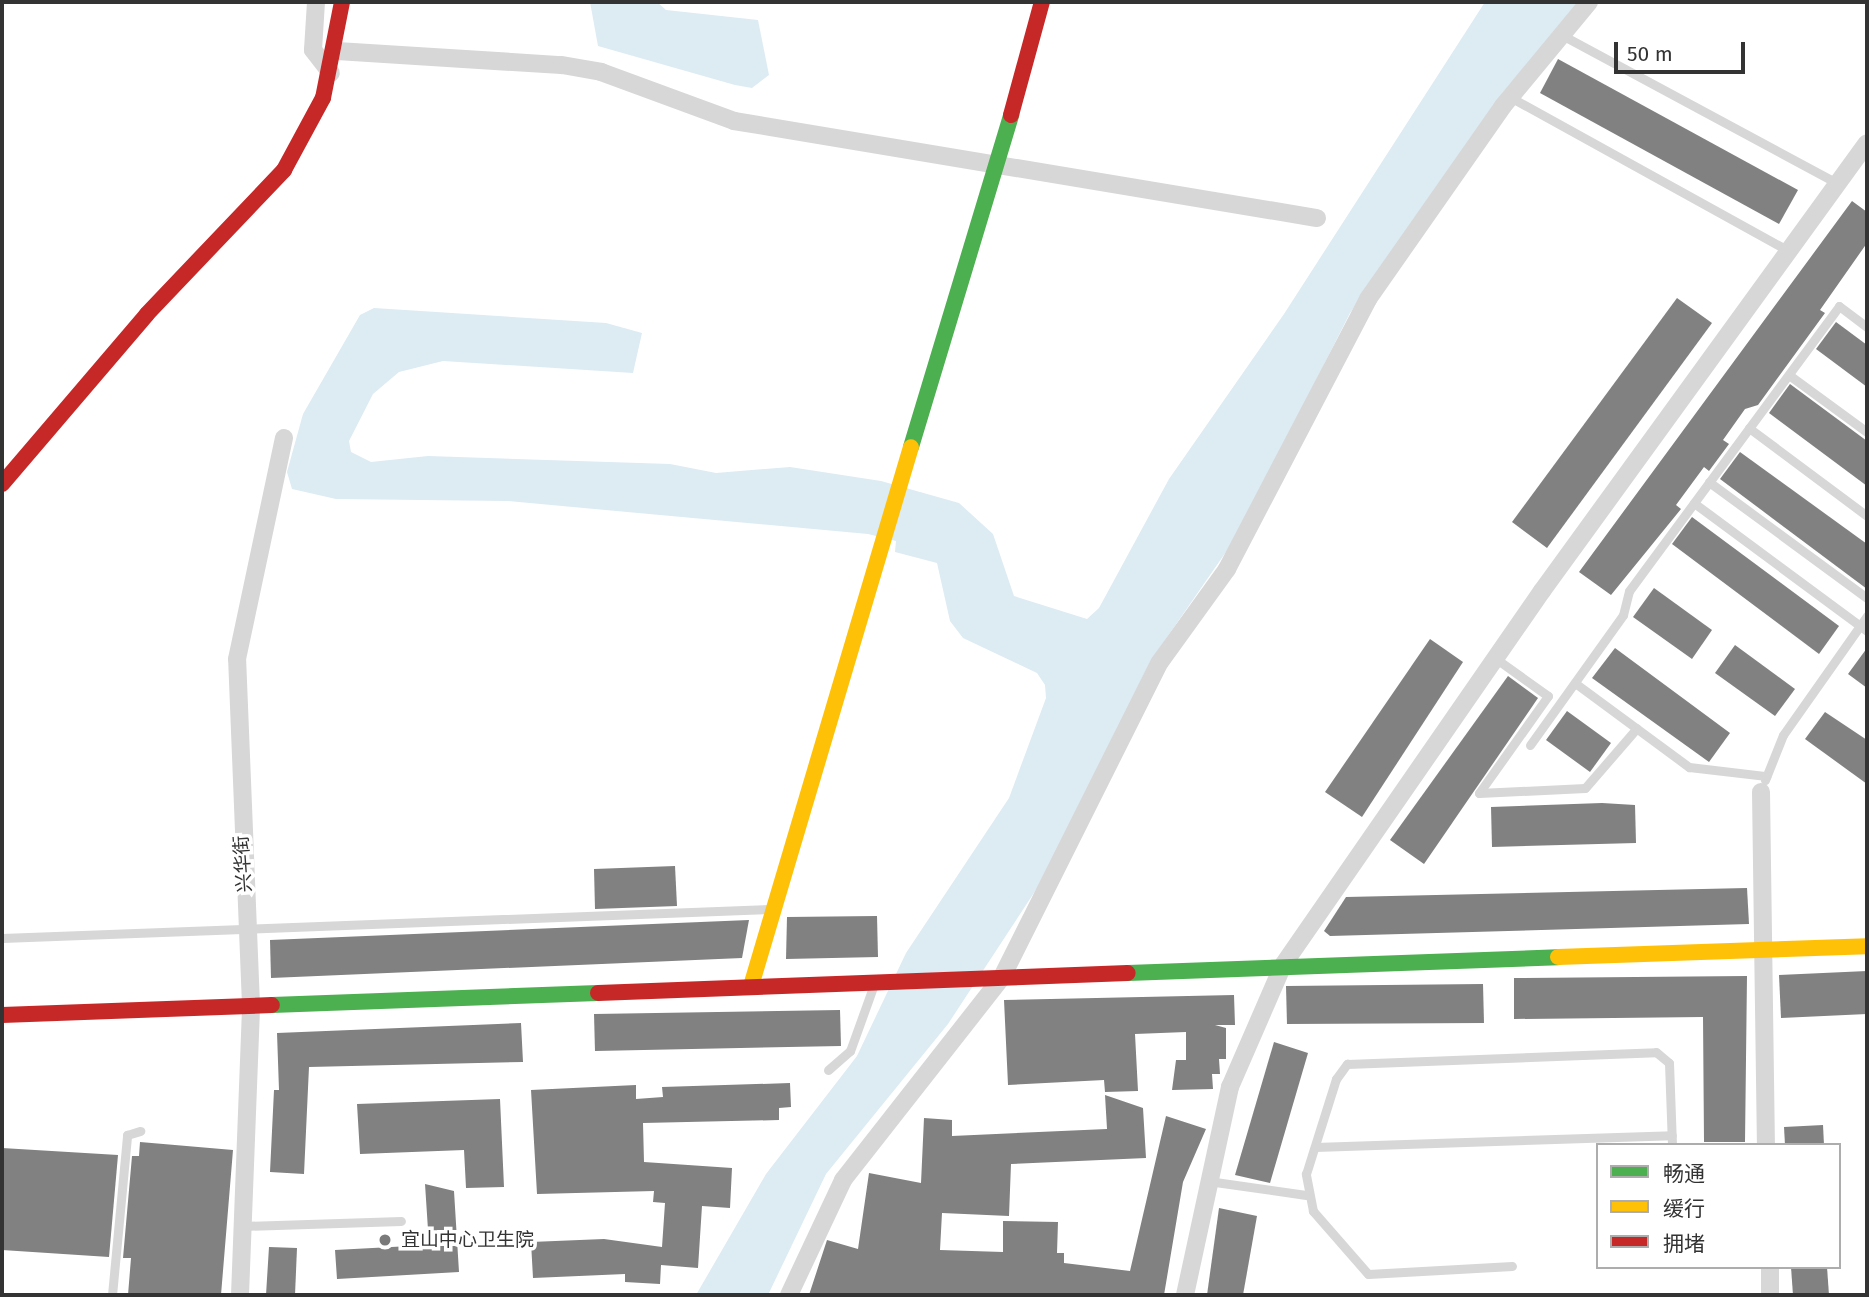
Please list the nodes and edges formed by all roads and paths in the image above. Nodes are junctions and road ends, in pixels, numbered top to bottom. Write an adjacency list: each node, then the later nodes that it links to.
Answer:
1 (316, 2): 7 (street)
2 (342, 2): 6 (street)
3 (1042, 2): 10 (street)
4 (1589, 2): 5 (street)
5 (1560, 34): 8 (street); 11 (lane)
6 (337, 51): 7 (street); 10 (street)
7 (331, 73): 20 (street)
8 (1510, 97): 13 (lane); 37 (street)
9 (1867, 143): 11 (street)
10 (998, 167): 12 (street); 31 (street)
11 (1838, 184): 13 (street)
12 (1317, 218)
13 (1789, 251): 26 (street)
14 (1867, 327): 15 (lane)
15 (1789, 375): 16 (lane); 17 (lane)
16 (1749, 428): 19 (lane); 22 (lane)
17 (1867, 432)
18 (284, 438): 32 (street, 兴华街)
19 (1709, 482): 21 (lane); 23 (lane)
20 (2, 484)
21 (1694, 503): 25 (lane); 27 (lane)
22 (1867, 516)
23 (1867, 598)
24 (1867, 616): 25 (lane)
25 (1864, 629): 30 (lane)
26 (1495, 658): 28 (lane); 36 (street)
27 (1575, 683): 28 (lane); 29 (lane)
28 (1637, 728): 30 (lane)
29 (1530, 746)
30 (1763, 784): 35 (street)
31 (773, 909): 32 (lane); 39 (street)
32 (247, 928): 33 (lane); 40 (street, 兴华街)
33 (2, 938)
34 (1867, 946): 35 (street)
35 (1761, 950): 36 (street); 45 (street)
36 (1282, 967): 37 (street); 47 (street)
37 (1002, 977): 38 (street); 55 (street)
38 (880, 981): 39 (street); 42 (lane)
39 (751, 986): 40 (street)
40 (251, 1005): 41 (street); 50 (street, 兴华街)
41 (2, 1015)
42 (828, 1070)
43 (140, 1131): 53 (lane)
44 (1672, 1140): 46 (lane); 46 (lane)
45 (1766, 1143)
46 (1315, 1147): 48 (lane)
47 (1206, 1181): 48 (lane); 56 (street)
48 (1306, 1195): 51 (lane)
49 (401, 1221): 50 (lane)
50 (243, 1226): 54 (street, 兴华街)
51 (1512, 1266)
52 (1770, 1269): 57 (street)
53 (112, 1295)
54 (240, 1295)
55 (789, 1295)
56 (1185, 1295)
57 (1770, 1295)

